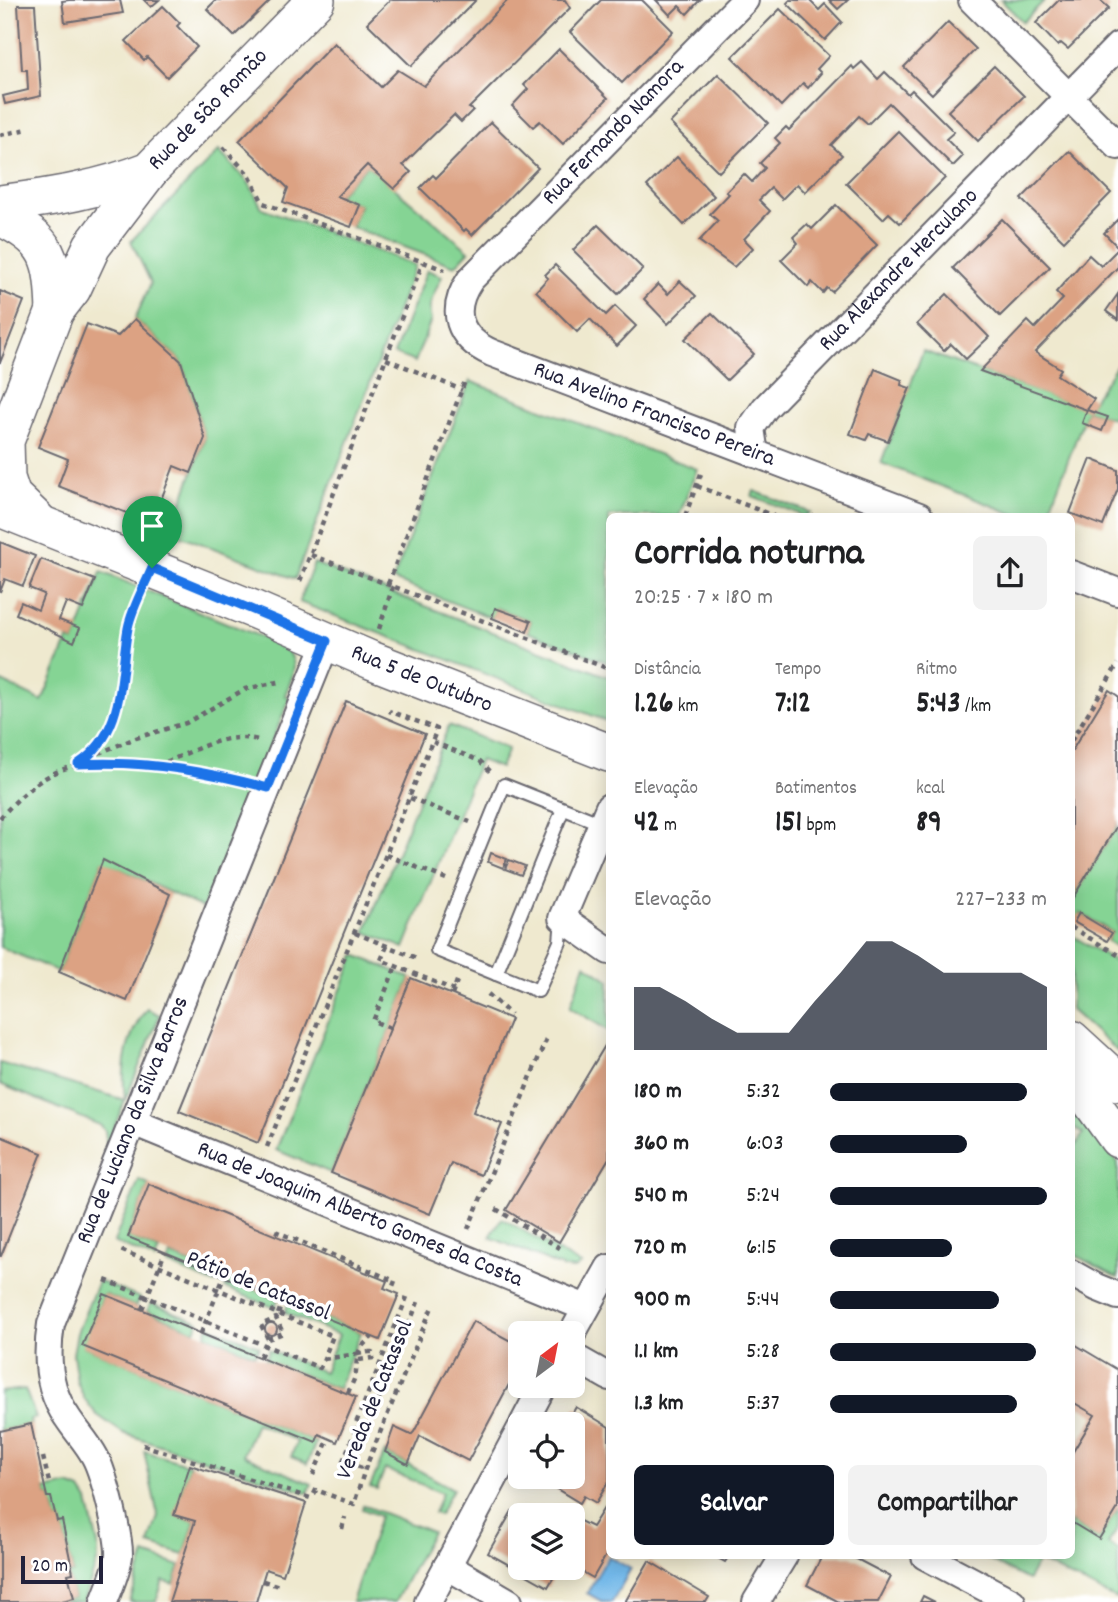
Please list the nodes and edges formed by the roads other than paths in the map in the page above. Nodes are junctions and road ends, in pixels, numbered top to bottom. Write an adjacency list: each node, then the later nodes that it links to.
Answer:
1 (316, 0): 7 (main road, Rua de São Romão)
2 (745, 0): 10 (street, Rua Fernando Namora)
3 (972, 0): 5 (street)
4 (1118, 46): 5 (street, Rua Alexandre Herculano)
5 (1069, 95): 6 (street); 13 (street, Rua Alexandre Herculano)
6 (1118, 146)
7 (150, 170): 8 (main road, Rua de São Romão); 11 (main road)
8 (0, 204)
9 (0, 217): 11 (main road)
10 (483, 267): 13 (street, Rua Avelino Francisco Pereira)
11 (55, 311): 12 (main road)
12 (2, 443): 16 (main road)
13 (755, 454): 15 (street, Rua Avelino Francisco Pereira)
14 (0, 508): 16 (main road, Rua 5 de Outubro)
15 (911, 513)
16 (40, 523): 19 (main road, Rua 5 de Outubro)
17 (1075, 576): 18 (street)
18 (1118, 592)
19 (327, 641): 20 (main road, Rua 5 de Outubro); 29 (street, Rua de Luciano da Silva Barros)
20 (606, 752)
21 (563, 809): 22 (lane); 25 (lane); 25 (lane)
22 (605, 816): 23 (street)
23 (562, 918): 24 (street); 25 (lane)
24 (606, 949)
25 (496, 974)
26 (1075, 1043): 28 (main road)
27 (1075, 1080): 30 (main road)
28 (1118, 1082)
29 (133, 1122): 34 (street, Rua de Joaquim Alberto Gomes da Costa); 42 (street, Rua de Luciano da Silva Barros)
30 (1118, 1139)
31 (606, 1273): 34 (street)
32 (1075, 1275): 33 (street)
33 (1118, 1296)
34 (586, 1308): 35 (street)
35 (579, 1321)
36 (585, 1363): 37 (street)
37 (606, 1375)
38 (508, 1452): 41 (street)
39 (782, 1559): 45 (street)
40 (933, 1559): 46 (street)
41 (447, 1566): 43 (street); 44 (street)
42 (104, 1602)
43 (428, 1602)
44 (509, 1602)
45 (757, 1602)
46 (1012, 1602)

